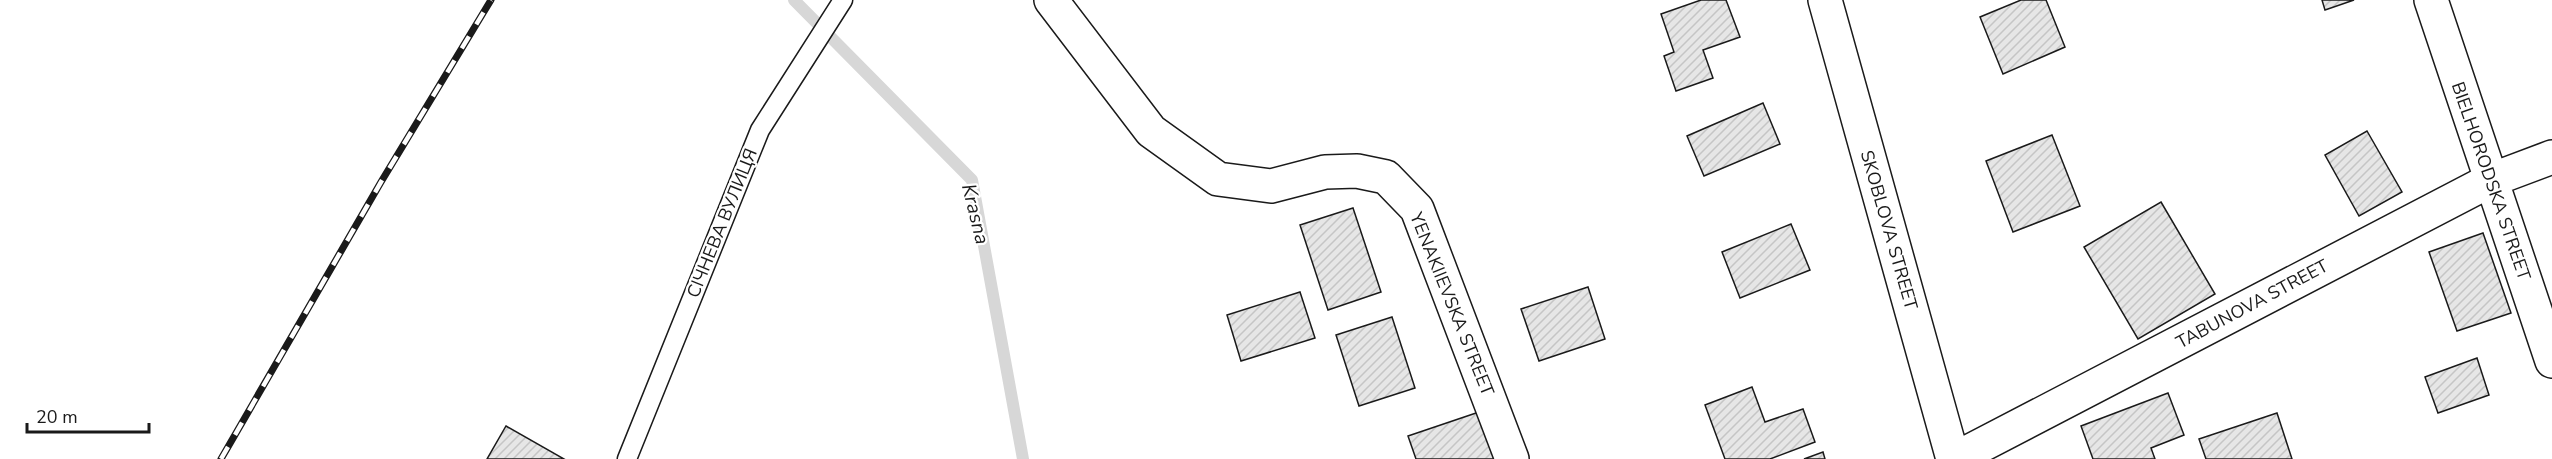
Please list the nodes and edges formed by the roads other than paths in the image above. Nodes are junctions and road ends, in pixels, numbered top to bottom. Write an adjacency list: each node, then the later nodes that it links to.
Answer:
1 (843, 0): 8 (lane, СІЧНЕВА ВУЛИЦЯ)
2 (1051, 0): 9 (street, YENAKIIEVSKA STREET)
3 (1825, 0): 10 (street, SKOBLOVA STREET)
4 (2431, 0): 6 (street, BIELHORODSKA STREET)
5 (2552, 157): 6 (street, TABUNOVA STREET)
6 (2491, 180): 7 (street, BIELHORODSKA STREET); 10 (street, TABUNOVA STREET)
7 (2552, 361)
8 (627, 459)
9 (1512, 459)
10 (1954, 459)

